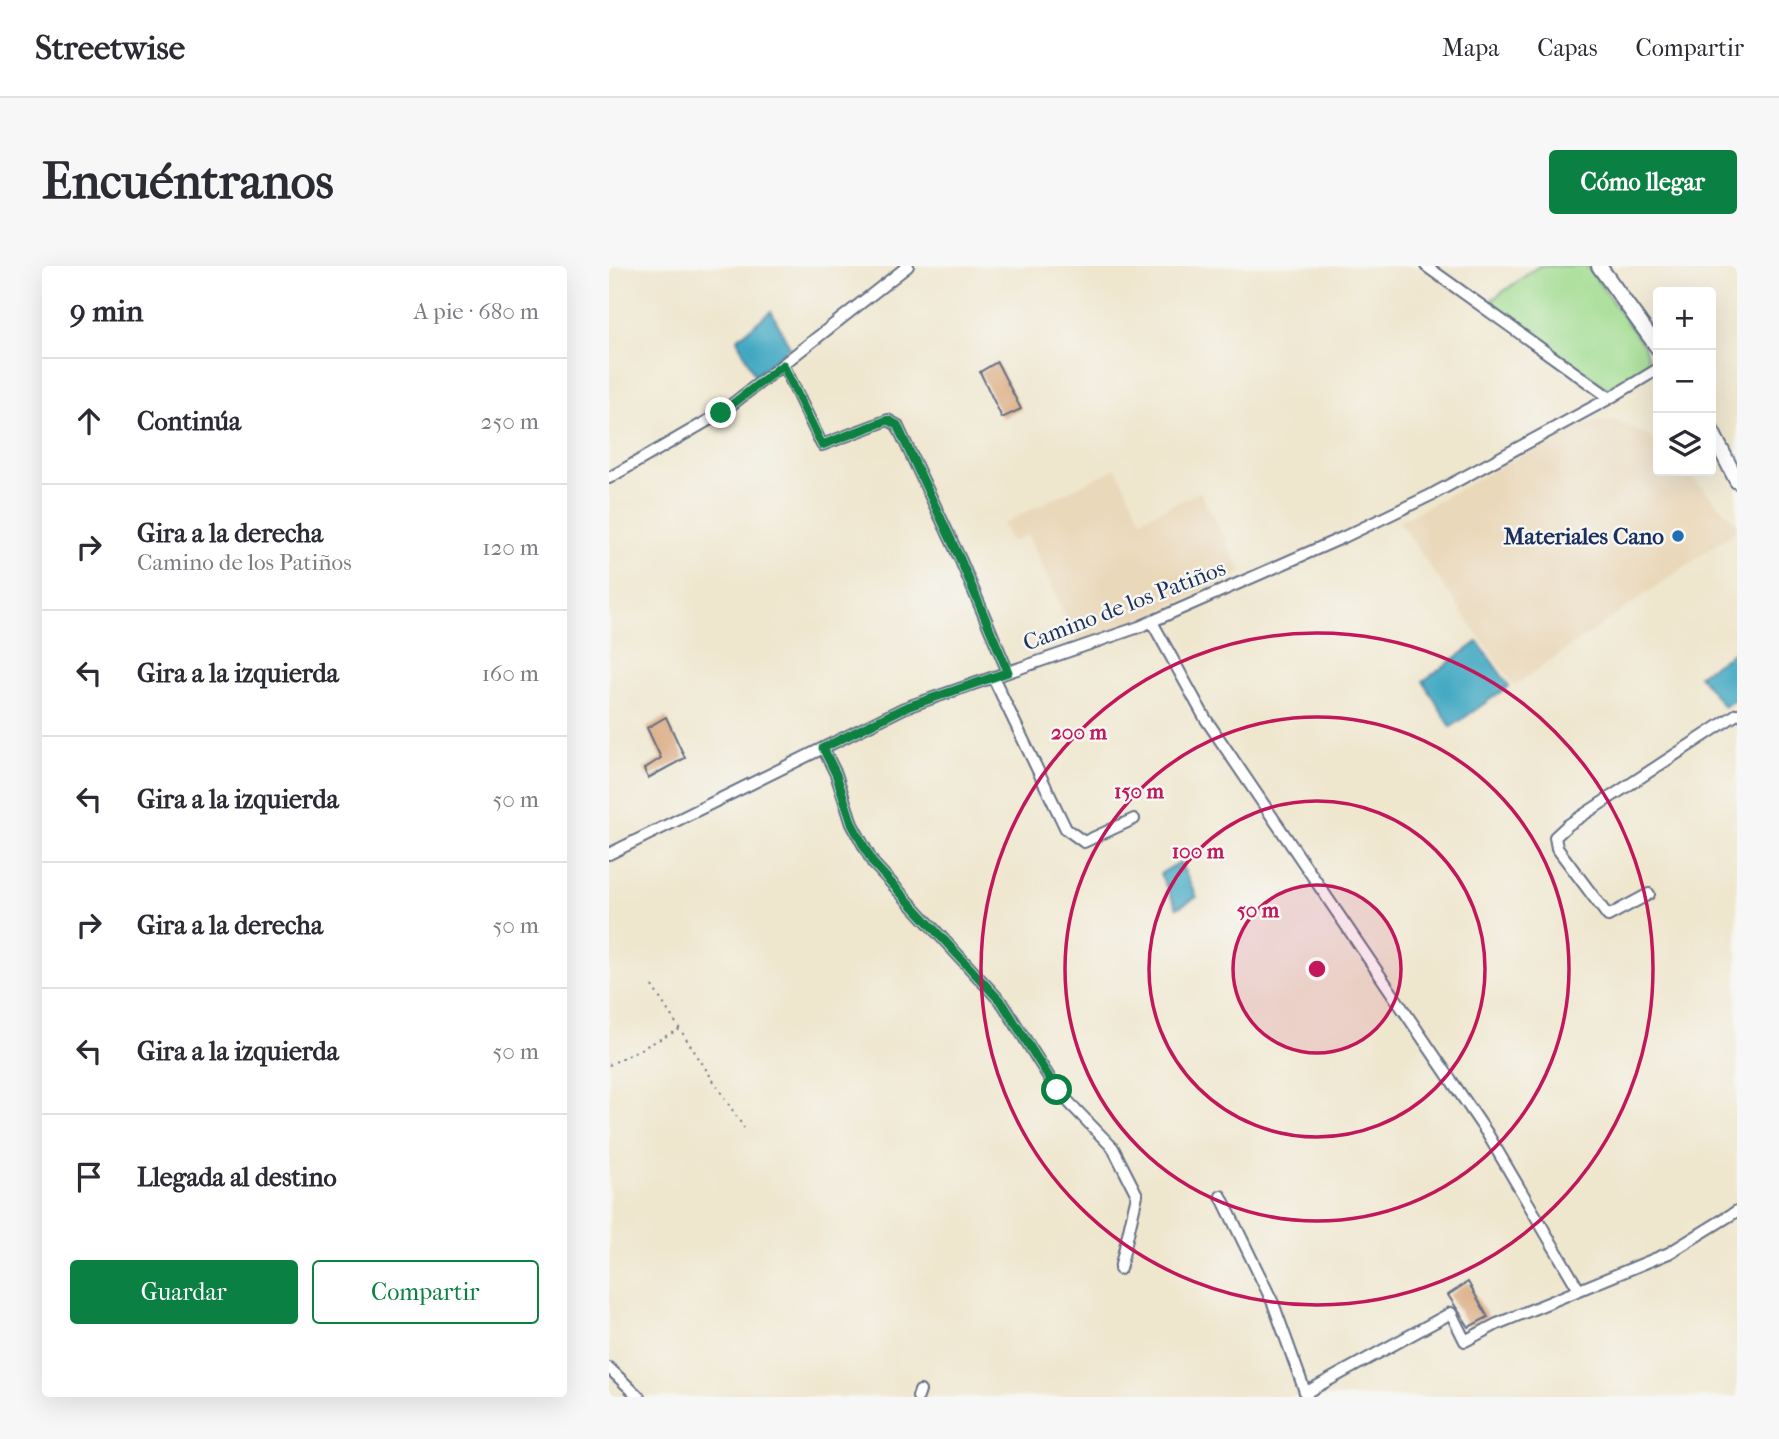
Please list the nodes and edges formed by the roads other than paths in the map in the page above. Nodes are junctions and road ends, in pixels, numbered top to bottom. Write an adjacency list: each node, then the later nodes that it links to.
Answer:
1 (908, 266): 5 (street)
2 (1426, 266): 7 (street)
3 (1599, 266): 4 (main road)
4 (1653, 341)
5 (783, 365): 9 (street); 12 (street)
6 (1653, 372): 7 (street, Camino de los Patiños)
7 (1610, 398): 11 (street, Camino de los Patiños)
8 (1716, 440): 10 (main road)
9 (609, 478)
10 (1737, 481)
11 (1152, 622): 12 (street, Camino de los Patiños); 22 (street)
12 (1008, 672): 13 (street, Camino de los Patiños)
13 (993, 677): 15 (street, Camino de los Patiños); 16 (street)
14 (1737, 714): 18 (street)
15 (823, 748): 17 (street, Camino de los Patiños); 21 (street)
16 (1134, 820)
17 (609, 854)
18 (1649, 894)
19 (1221, 1196): 24 (street)
20 (1737, 1211): 22 (street)
21 (1120, 1269)
22 (1579, 1290): 24 (street)
23 (609, 1368): 25 (street)
24 (1306, 1395)
25 (639, 1397)

